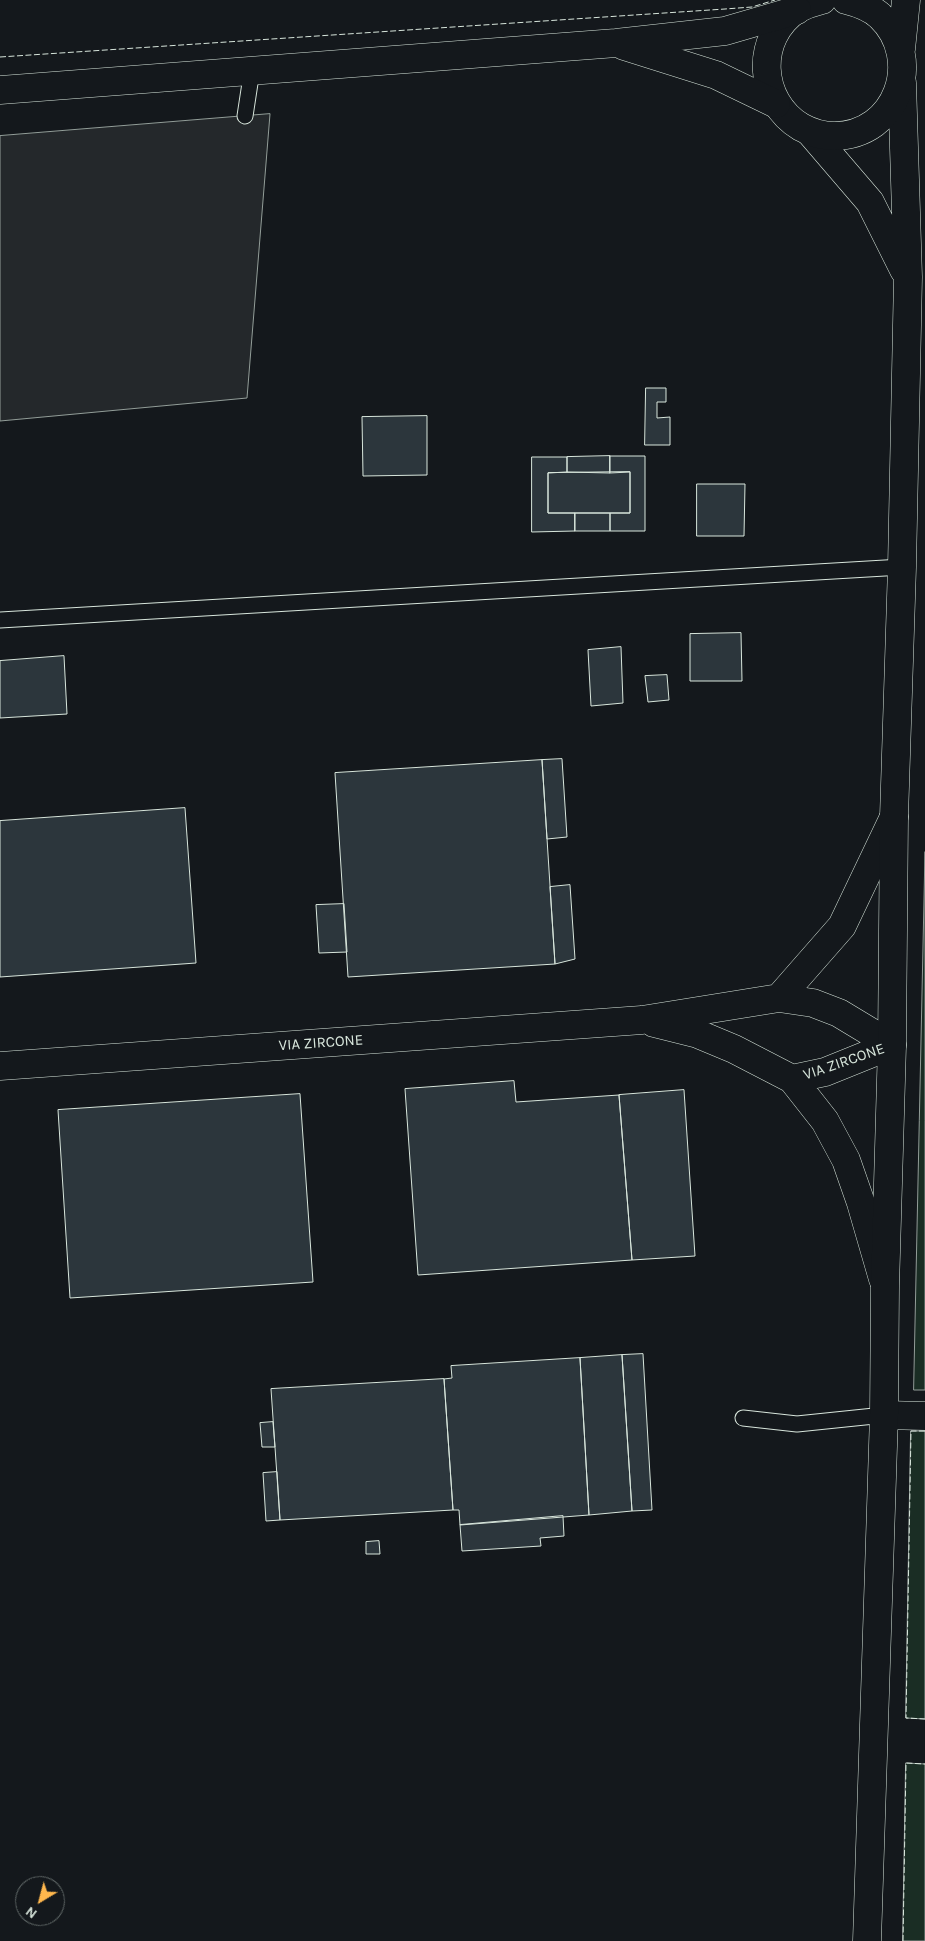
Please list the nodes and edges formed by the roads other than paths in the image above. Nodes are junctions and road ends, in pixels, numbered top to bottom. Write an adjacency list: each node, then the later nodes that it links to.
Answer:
1 (822, 0): 4 (main road)
2 (846, 0): 6 (main road)
3 (906, 0): 6 (main road)
4 (797, 10): 5 (main road); 10 (main road)
5 (616, 43): 7 (main road); 10 (main road)
6 (901, 49): 8 (main road)
7 (252, 70): 9 (main road); 11 (lane)
8 (902, 82): 12 (main road); 13 (main road)
9 (0, 90)
10 (776, 104): 12 (main road)
11 (245, 116)
12 (810, 132): 13 (main road)
13 (908, 276): 14 (main road)
14 (915, 359): 15 (main road)
15 (902, 567): 16 (lane); 17 (main road)
16 (0, 620)
17 (894, 817): 18 (main road); 20 (main road)
18 (779, 998): 19 (main road, VIA ZIRCONE); 20 (main road, VIA ZIRCONE)
19 (642, 1020): 21 (main road, VIA ZIRCONE); 22 (main road, VIA ZIRCONE)
20 (892, 1045): 22 (main road, VIA ZIRCONE); 23 (main road)
21 (0, 1066)
22 (792, 1079): 23 (main road, VIA ZIRCONE)
23 (885, 1287): 24 (main road)
24 (884, 1416): 25 (main road); 26 (lane); 27 (main road)
25 (925, 1416)
26 (743, 1418)
27 (867, 1941)

